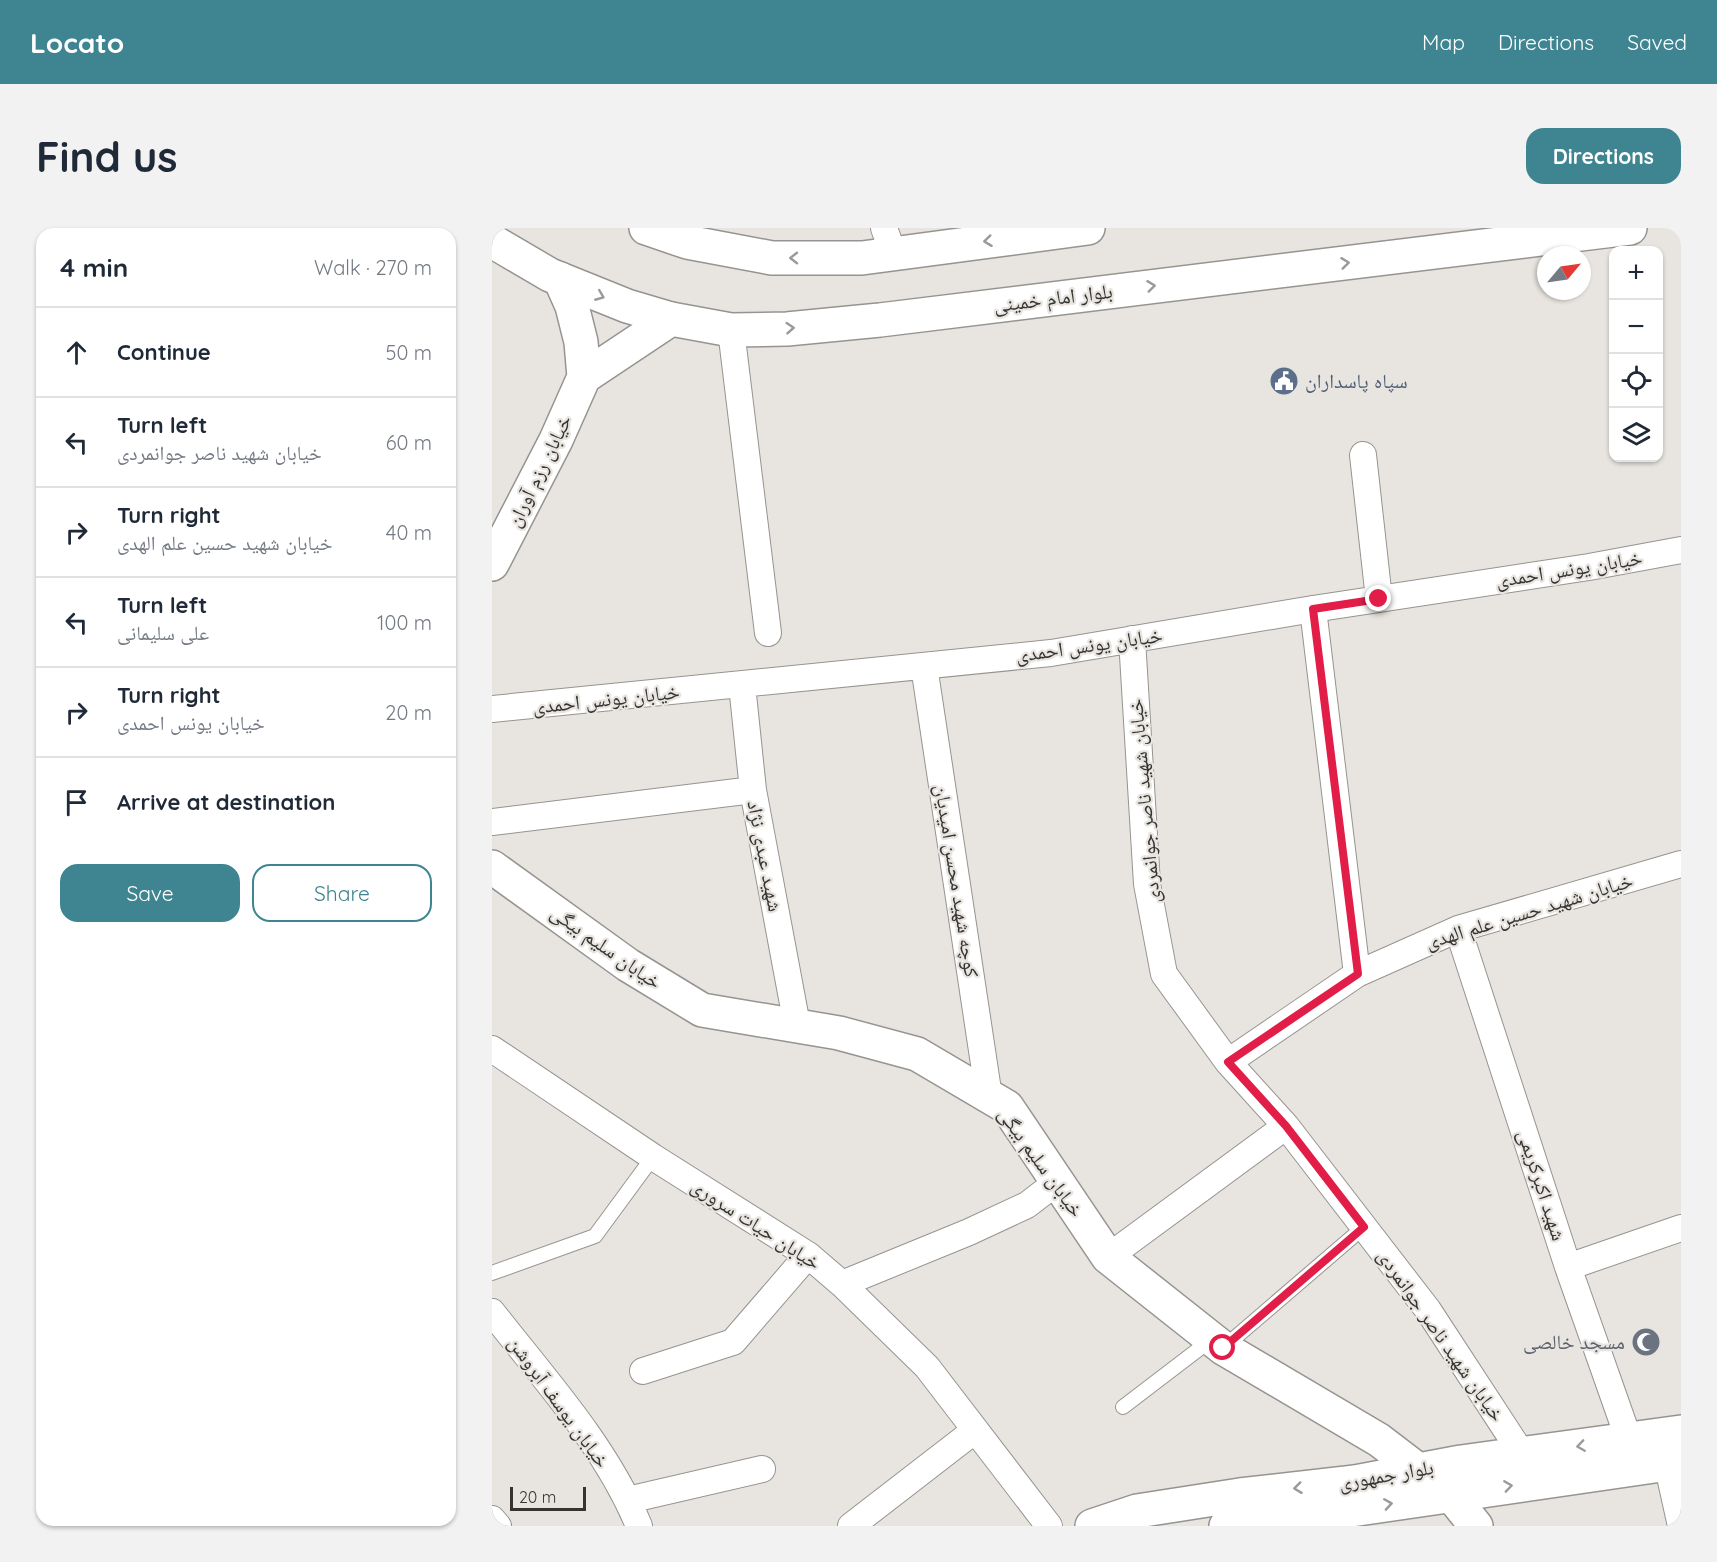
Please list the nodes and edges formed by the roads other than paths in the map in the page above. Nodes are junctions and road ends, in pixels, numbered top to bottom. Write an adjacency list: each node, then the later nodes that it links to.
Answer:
1 (646, 228): 5 (street, one-way to 1)
2 (1630, 228): 8 (street, بلوار امام خمینی, one-way to 2)
3 (1076, 229): 5 (street, one-way to 5)
4 (492, 241): 6 (street, بلوار امام خمینی)
5 (889, 241)
6 (560, 279): 7 (street, بلوار امام خمینی, one-way to 7); 9 (street, خیابان رزم آوران)
7 (671, 318): 8 (street, بلوار امام خمینی); 9 (street)
8 (731, 330): 15 (street)
9 (584, 377): 12 (street, خیابان رزم آوران)
10 (1363, 454): 13 (street)
11 (1681, 550): 13 (street, خیابان یونس احمدی)
12 (492, 564)
13 (1379, 599): 14 (street, خیابان یونس احمدی)
14 (1313, 609): 16 (street, خیابان یونس احمدی); 25 (street)
15 (768, 633)
16 (1132, 639): 17 (street, خیابان یونس احمدی); 28 (street, خیابان شهید ناصر جوانمردی)
17 (924, 666): 18 (street, خیابان یونس احمدی); 29 (street, کوچه شهید محسن امیدیان)
18 (742, 685): 19 (street, خیابان یونس احمدی); 20 (street, شهید عبدی نژاد)
19 (492, 709)
20 (753, 790): 21 (street); 26 (street, شهید عبدی نژاد)
21 (492, 822)
22 (1681, 864): 24 (street, خیابان شهید حسین علم الهدی)
23 (492, 867): 26 (street, خیابان سلیم بیگی)
24 (1458, 929): 25 (street, خیابان شهید حسین علم الهدی); 37 (street, شهید اکبرکریمی)
25 (1358, 974): 28 (street, خیابان شهید حسین علم الهدی)
26 (797, 1025): 29 (street, خیابان سلیم بیگی)
27 (492, 1049): 31 (street, خیابان حیات سروری)
28 (1228, 1062): 30 (street, خیابان شهید ناصر جوانمردی)
29 (989, 1096): 32 (street, خیابان سلیم بیگی)
30 (1286, 1126): 33 (street, خیابان شهید ناصر جوانمردی); 36 (street)
31 (653, 1157): 35 (street, خیابان حیات سروری); 38 (lane)
32 (1057, 1182): 36 (street, خیابان سلیم بیگی); 39 (street)
33 (1364, 1227): 41 (lane); 47 (street, خیابان شهید ناصر جوانمردی)
34 (1681, 1228): 37 (street)
35 (808, 1255): 39 (street, خیابان حیات سروری); 42 (street)
36 (1108, 1257): 41 (street, خیابان سلیم بیگی)
37 (1568, 1267): 46 (street, شهید اکبرکریمی)
38 (492, 1273)
39 (842, 1284): 44 (street, خیابان حیات سروری)
40 (492, 1312): 52 (street, خیابان یوسف آبروشن)
41 (1217, 1343): 43 (lane); 50 (street, خیابان سلیم بیگی)
42 (643, 1371)
43 (1123, 1407)
44 (975, 1431): 57 (street); 58 (street, خیابان حیات سروری)
45 (1681, 1432): 46 (street, بلوار جمهوری)
46 (1629, 1440): 47 (street, بلوار جمهوری, one-way to 47)
47 (1522, 1454): 50 (street, بلوار جمهوری)
48 (1674, 1462): 51 (street, بلوار جمهوری, one-way to 48); 62 (street)
49 (762, 1469): 52 (street)
50 (1418, 1470): 51 (street, خیابان سلیم بیگی); 59 (street, بلوار جمهوری, one-way to 59)
51 (1450, 1494): 53 (street, بلوار جمهوری, one-way to 51); 61 (street, خیابان سلیم بیگی)
52 (628, 1500): 56 (street, خیابان یوسف آبروشن)
53 (1348, 1518): 60 (street, بلوار جمهوری)
54 (492, 1519): 55 (street)
55 (498, 1526)
56 (639, 1526)
57 (851, 1526)
58 (1049, 1526)
59 (1092, 1526)
60 (1226, 1526)
61 (1476, 1526)
62 (1681, 1526)

